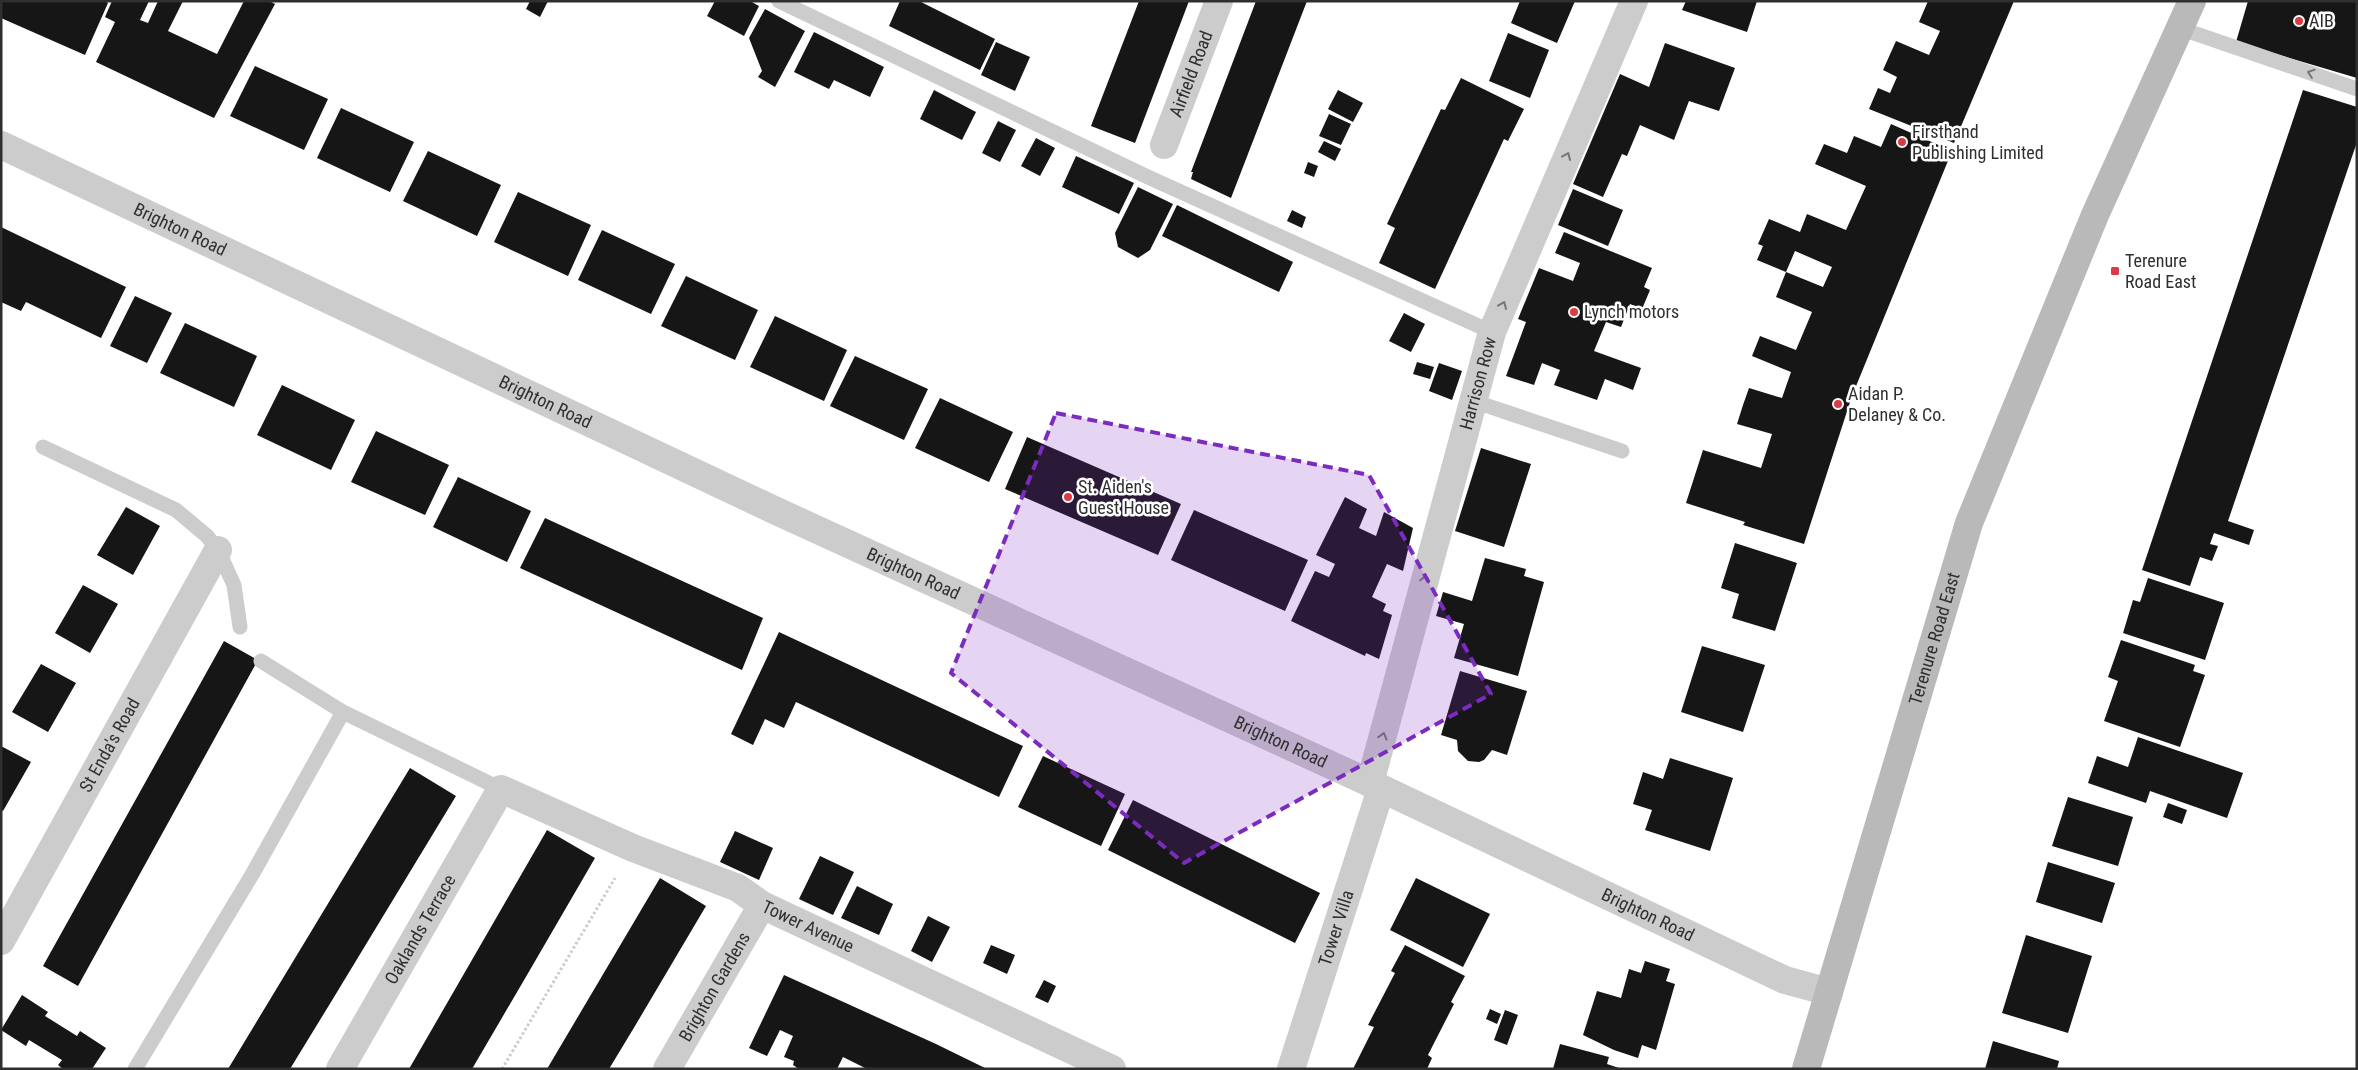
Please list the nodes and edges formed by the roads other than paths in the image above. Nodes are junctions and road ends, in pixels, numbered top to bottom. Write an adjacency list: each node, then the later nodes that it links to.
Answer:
1 (779, 1): 9 (lane)
2 (1218, 1): 8 (street, Airfield Road)
3 (1634, 1): 9 (street, Harrison Row, one-way to 3)
4 (2192, 1): 5 (main road, Terenure Road East)
5 (2179, 28): 6 (lane, one-way to 5); 21 (main road, Terenure Road East)
6 (2357, 89)
7 (1, 145): 17 (street, Brighton Road)
8 (1164, 145)
9 (1492, 332): 10 (street, Harrison Row)
10 (1474, 401): 12 (lane); 17 (street, Harrison Row, one-way to 10)
11 (43, 447): 13 (lane)
12 (1622, 451)
13 (218, 550): 14 (lane); 20 (street, St Enda's Road)
14 (240, 628)
15 (261, 661): 16 (lane)
16 (343, 712): 18 (lane); 22 (lane)
17 (1376, 786): 21 (street, Brighton Road); 26 (street, Tower Villa)
18 (501, 789): 19 (street, Tower Avenue); 23 (street, Oaklands Terrace)
19 (762, 905): 24 (street, Brighton Gardens); 25 (street, Tower Avenue)
20 (1, 941)
21 (1829, 992): 27 (main road, Terenure Road East)
22 (136, 1069)
23 (340, 1069)
24 (667, 1069)
25 (1112, 1069)
26 (1291, 1069)
27 (1806, 1069)

